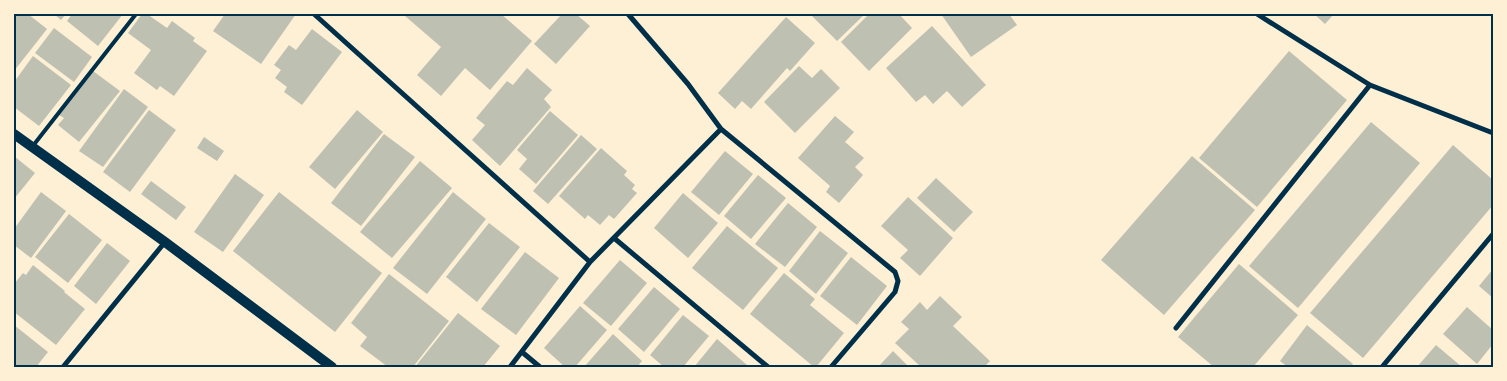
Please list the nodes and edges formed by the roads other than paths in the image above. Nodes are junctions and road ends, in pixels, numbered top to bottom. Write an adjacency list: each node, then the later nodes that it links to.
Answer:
1 (136, 14): 9 (lane)
2 (314, 14): 13 (street)
3 (628, 14): 6 (street)
4 (1257, 14): 5 (street)
5 (1370, 85): 7 (street); 14 (street)
6 (721, 129): 11 (street); 21 (street)
7 (1493, 133)
8 (14, 134): 9 (main road)
9 (32, 147): 12 (main road)
10 (1493, 234): 22 (street)
11 (614, 238): 13 (street); 20 (street)
12 (165, 242): 16 (street); 17 (main road)
13 (590, 262): 15 (street)
14 (1176, 328)
15 (522, 352): 18 (street); 19 (street)
16 (63, 367)
17 (332, 367)
18 (510, 367)
19 (540, 367)
20 (768, 367)
21 (831, 367)
22 (1382, 367)

